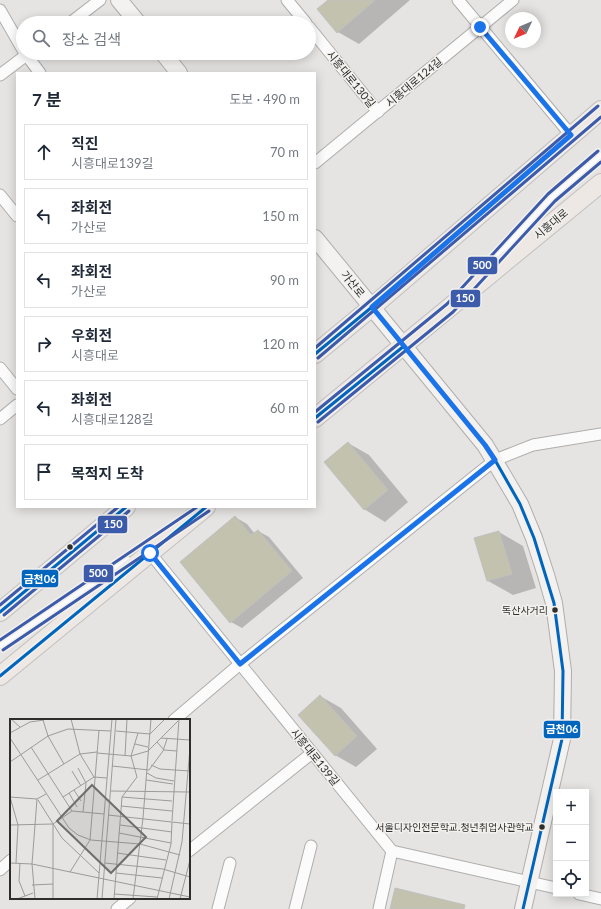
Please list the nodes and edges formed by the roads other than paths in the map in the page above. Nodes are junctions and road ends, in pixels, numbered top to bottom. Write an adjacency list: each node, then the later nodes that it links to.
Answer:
1 (100, 0): 7 (street)
2 (119, 0): 8 (main road)
3 (287, 0): 9 (street)
4 (458, 0): 10 (street)
5 (513, 0): 10 (street, 시흥대로124길)
6 (0, 10): 11 (street)
7 (79, 16)
8 (132, 16)
9 (300, 16)
10 (480, 27): 20 (street, 시흥대로124길); 21 (street)
11 (16, 36)
12 (316, 36): 20 (street, 시흥대로130길)
13 (18, 60): 18 (street)
14 (31, 60): 16 (street)
15 (169, 60): 17 (main road)
16 (39, 72)
17 (178, 72)
18 (0, 75)
19 (601, 110): 21 (main road)
20 (378, 112): 23 (street, 시흥대로124길)
21 (571, 135): 28 (main road)
22 (601, 155): 29 (lane)
23 (316, 162)
24 (601, 183): 29 (main road, 시흥대로)
25 (0, 195): 26 (street)
26 (16, 215)
27 (316, 239): 28 (main road, 가산로)
28 (372, 307): 30 (main road, 가산로); 31 (main road)
29 (450, 308): 30 (main road, 시흥대로)
30 (404, 346): 35 (main road, 시흥대로); 38 (main road, 가산로)
31 (316, 353)
32 (0, 368): 33 (street)
33 (16, 388)
34 (16, 406): 36 (street)
35 (316, 417)
36 (0, 419)
37 (601, 434): 38 (street)
38 (495, 460): 44 (street); 54 (main road, 가산로)
39 (119, 509): 42 (main road)
40 (203, 509): 41 (main road); 43 (lane)
41 (150, 553): 44 (street, 시흥대로139길); 45 (main road)
42 (0, 612)
43 (0, 646)
44 (240, 664): 46 (street); 47 (street, 시흥대로139길)
45 (0, 676)
46 (175, 719)
47 (312, 753): 49 (street); 50 (street, 시흥대로139길)
48 (311, 846): 61 (street)
49 (190, 850)
50 (392, 851): 54 (street); 62 (street)
51 (10, 861): 53 (street)
52 (230, 863): 60 (street)
53 (0, 870)
54 (529, 882): 55 (street); 63 (main road, 가산로)
55 (553, 887)
56 (589, 896): 58 (street)
57 (129, 899): 59 (street)
58 (601, 899)
59 (117, 909)
60 (218, 909)
61 (295, 909)
62 (379, 909)
63 (523, 909)

